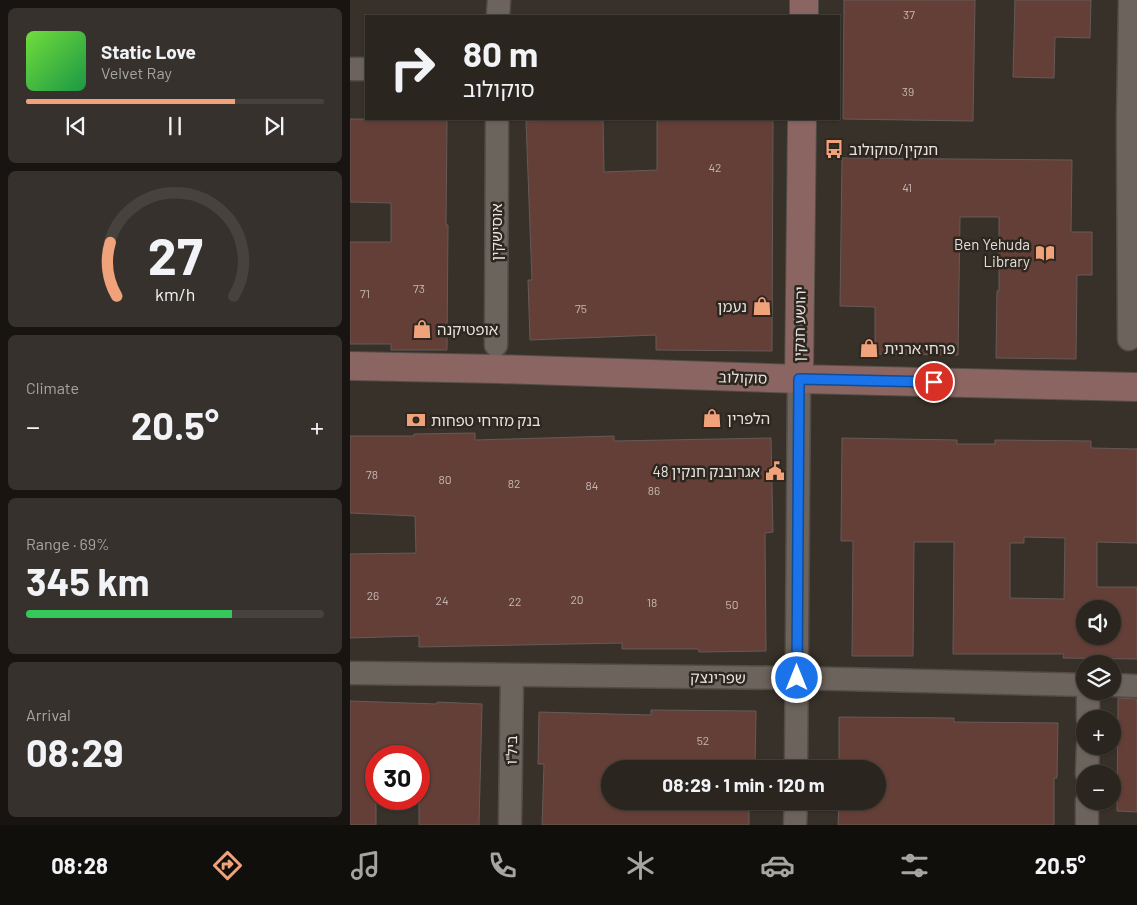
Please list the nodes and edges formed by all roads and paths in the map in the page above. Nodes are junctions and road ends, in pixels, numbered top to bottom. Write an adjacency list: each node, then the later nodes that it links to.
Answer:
1 (499, 0): 4 (street)
2 (804, 0): 5 (street)
3 (1130, 0): 10 (street)
4 (498, 15)
5 (804, 15)
6 (350, 69): 7 (street)
7 (365, 69)
8 (497, 120): 12 (street, אוסישקין)
9 (802, 120): 14 (street, יהושע חנקין)
10 (1132, 121): 11 (street)
11 (1129, 339)
12 (496, 345)
13 (350, 366): 14 (street, סוקולוב)
14 (799, 379): 15 (street, סוקולוב); 18 (street, יהושע חנקין)
15 (1137, 387)
16 (350, 673): 17 (street, שפרינצק)
17 (512, 675): 18 (street, שפרינצק); 25 (street, ביל"ו)
18 (797, 678): 19 (street, שפרינצק); 22 (street, יהושע חנקין)
19 (1076, 685)
20 (1121, 685): 21 (street)
21 (1137, 686)
22 (796, 760)
23 (796, 810): 26 (street)
24 (1087, 810): 27 (street)
25 (510, 825)
26 (795, 825)
27 (1087, 825)

